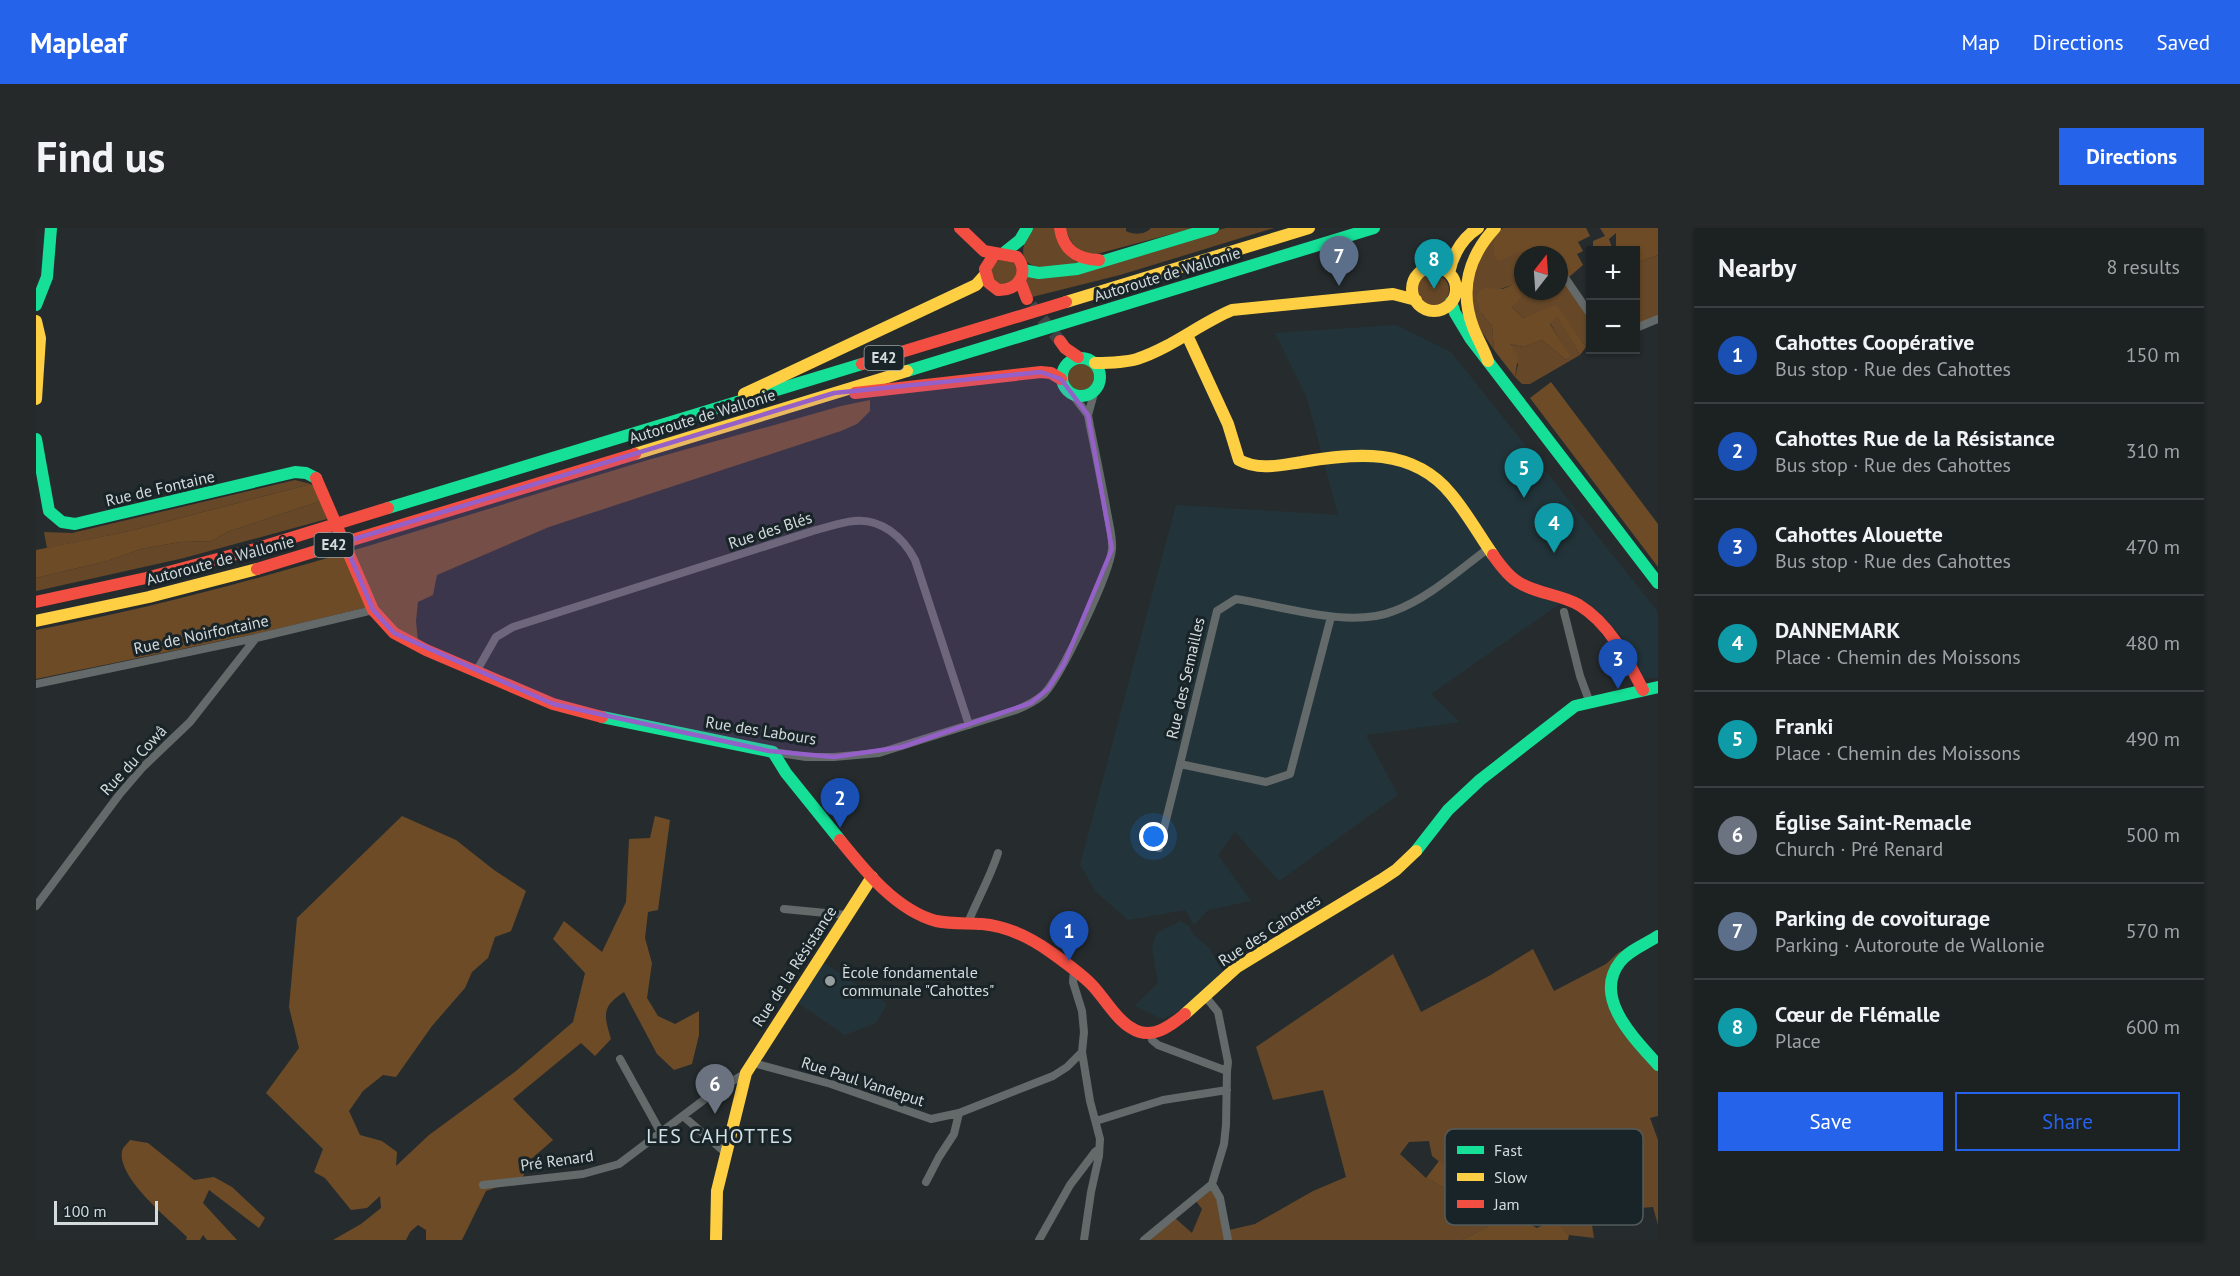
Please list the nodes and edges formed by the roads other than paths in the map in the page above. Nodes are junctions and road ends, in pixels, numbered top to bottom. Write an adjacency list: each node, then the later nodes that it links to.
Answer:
1 (51, 228): 21 (main road)
2 (951, 228): 13 (main road)
3 (960, 228): 13 (main road)
4 (1027, 228): 11 (main road)
5 (1060, 228): 12 (main road)
6 (1213, 228): 12 (main road)
7 (1309, 228): 39 (main road, Autoroute de Wallonie / E42)
8 (1374, 228): 36 (main road, Autoroute de Wallonie / E42)
9 (1478, 228): 14 (main road)
10 (1495, 228): 31 (main road)
11 (1020, 240): 13 (main road); 15 (main road)
12 (1111, 259): 15 (main road)
13 (993, 261): 15 (main road); 15 (main road); 39 (main road)
14 (1449, 273): 17 (main road); 20 (main road)
15 (1019, 275)
16 (1568, 282): 22 (street)
17 (1413, 284): 18 (main road); 19 (main road)
18 (1393, 294): 19 (main road); 27 (main road)
19 (1416, 300): 23 (main road)
20 (1451, 302): 23 (main road); 28 (main road)
21 (36, 305)
22 (1586, 308)
23 (1435, 310): 28 (main road)
24 (1658, 319): 26 (street)
25 (36, 321): 38 (main road)
26 (1640, 326)
27 (1187, 335): 33 (main road); 43 (main road)
28 (1470, 338): 31 (main road)
29 (1063, 344): 30 (main road)
30 (1072, 360): 32 (main road); 34 (main road)
31 (1488, 361): 44 (main road)
32 (1095, 363): 33 (main road); 35 (main road)
33 (1112, 364): 35 (main road)
34 (1061, 379): 36 (main road); 37 (main road)
35 (1097, 385): 37 (main road); 40 (street, Rue des Labours)
36 (834, 393): 49 (main road, Autoroute de Wallonie / E42)
37 (1072, 394): 40 (street, Rue des Labours)
38 (36, 399)
39 (727, 406): 45 (main road, Autoroute de Wallonie / E42)
40 (1088, 416): 56 (street, Rue des Labours)
41 (36, 439): 42 (main road, Rue de Fontaine)
42 (331, 512): 46 (main road, Rue des Labours)
43 (1489, 548): 48 (street, Rue des Semailles); 54 (main road)
44 (1658, 583)
45 (36, 602)
46 (373, 610): 50 (street, Rue de Noirfontaine); 51 (main road, Rue des Labours)
47 (1564, 612): 55 (street)
48 (1331, 616): 58 (street, Rue des Semailles); 58 (street, Rue des Semailles)
49 (36, 621)
50 (256, 638): 52 (street, Rue de Noirfontaine); 62 (street, Rue du Cowâ)
51 (476, 672): 56 (street, Rue des Blés); 57 (main road, Rue des Labours)
52 (36, 684)
53 (1658, 687): 54 (main road, Rue des Cahottes)
54 (1643, 690): 55 (main road, Rue des Cahottes)
55 (1590, 703): 68 (main road, Rue des Cahottes)
56 (969, 725): 57 (street, Rue des Labours)
57 (773, 752): 61 (main road)
58 (1180, 764): 59 (street, Rue des Semailles)
59 (1159, 848)
60 (997, 853): 65 (street)
61 (872, 877): 64 (main road, Rue de la Résistance); 65 (main road)
62 (36, 906)
63 (784, 909): 64 (street)
64 (847, 915): 73 (main road, Rue de la Résistance)
65 (967, 925): 67 (main road)
66 (1658, 936): 72 (main road)
67 (1074, 970): 69 (main road); 70 (street)
68 (1205, 996): 69 (main road, Rue des Cahottes); 74 (street)
69 (1152, 1032): 74 (street)
70 (1082, 1052): 76 (street, Rue Paul Vandeput); 78 (street)
71 (620, 1059): 79 (street)
72 (1658, 1065)
73 (749, 1068): 76 (street, Rue Paul Vandeput); 77 (street, Pré Renard); 81 (main road, Rue de la Résistance)
74 (1227, 1071): 75 (street)
75 (1227, 1090): 78 (street); 83 (street)
76 (959, 1113): 82 (street)
77 (683, 1116): 79 (street, Pré Renard); 81 (street)
78 (1096, 1121): 80 (street)
79 (661, 1132): 84 (street, Pré Renard)
80 (1099, 1149): 86 (street); 87 (street)
81 (727, 1154): 85 (main road, Rue de la Résistance)
82 (926, 1182)
83 (1212, 1184): 88 (street); 89 (street)
84 (483, 1185)
85 (716, 1240)
86 (1039, 1240)
87 (1084, 1240)
88 (1144, 1240)
89 (1228, 1240)

